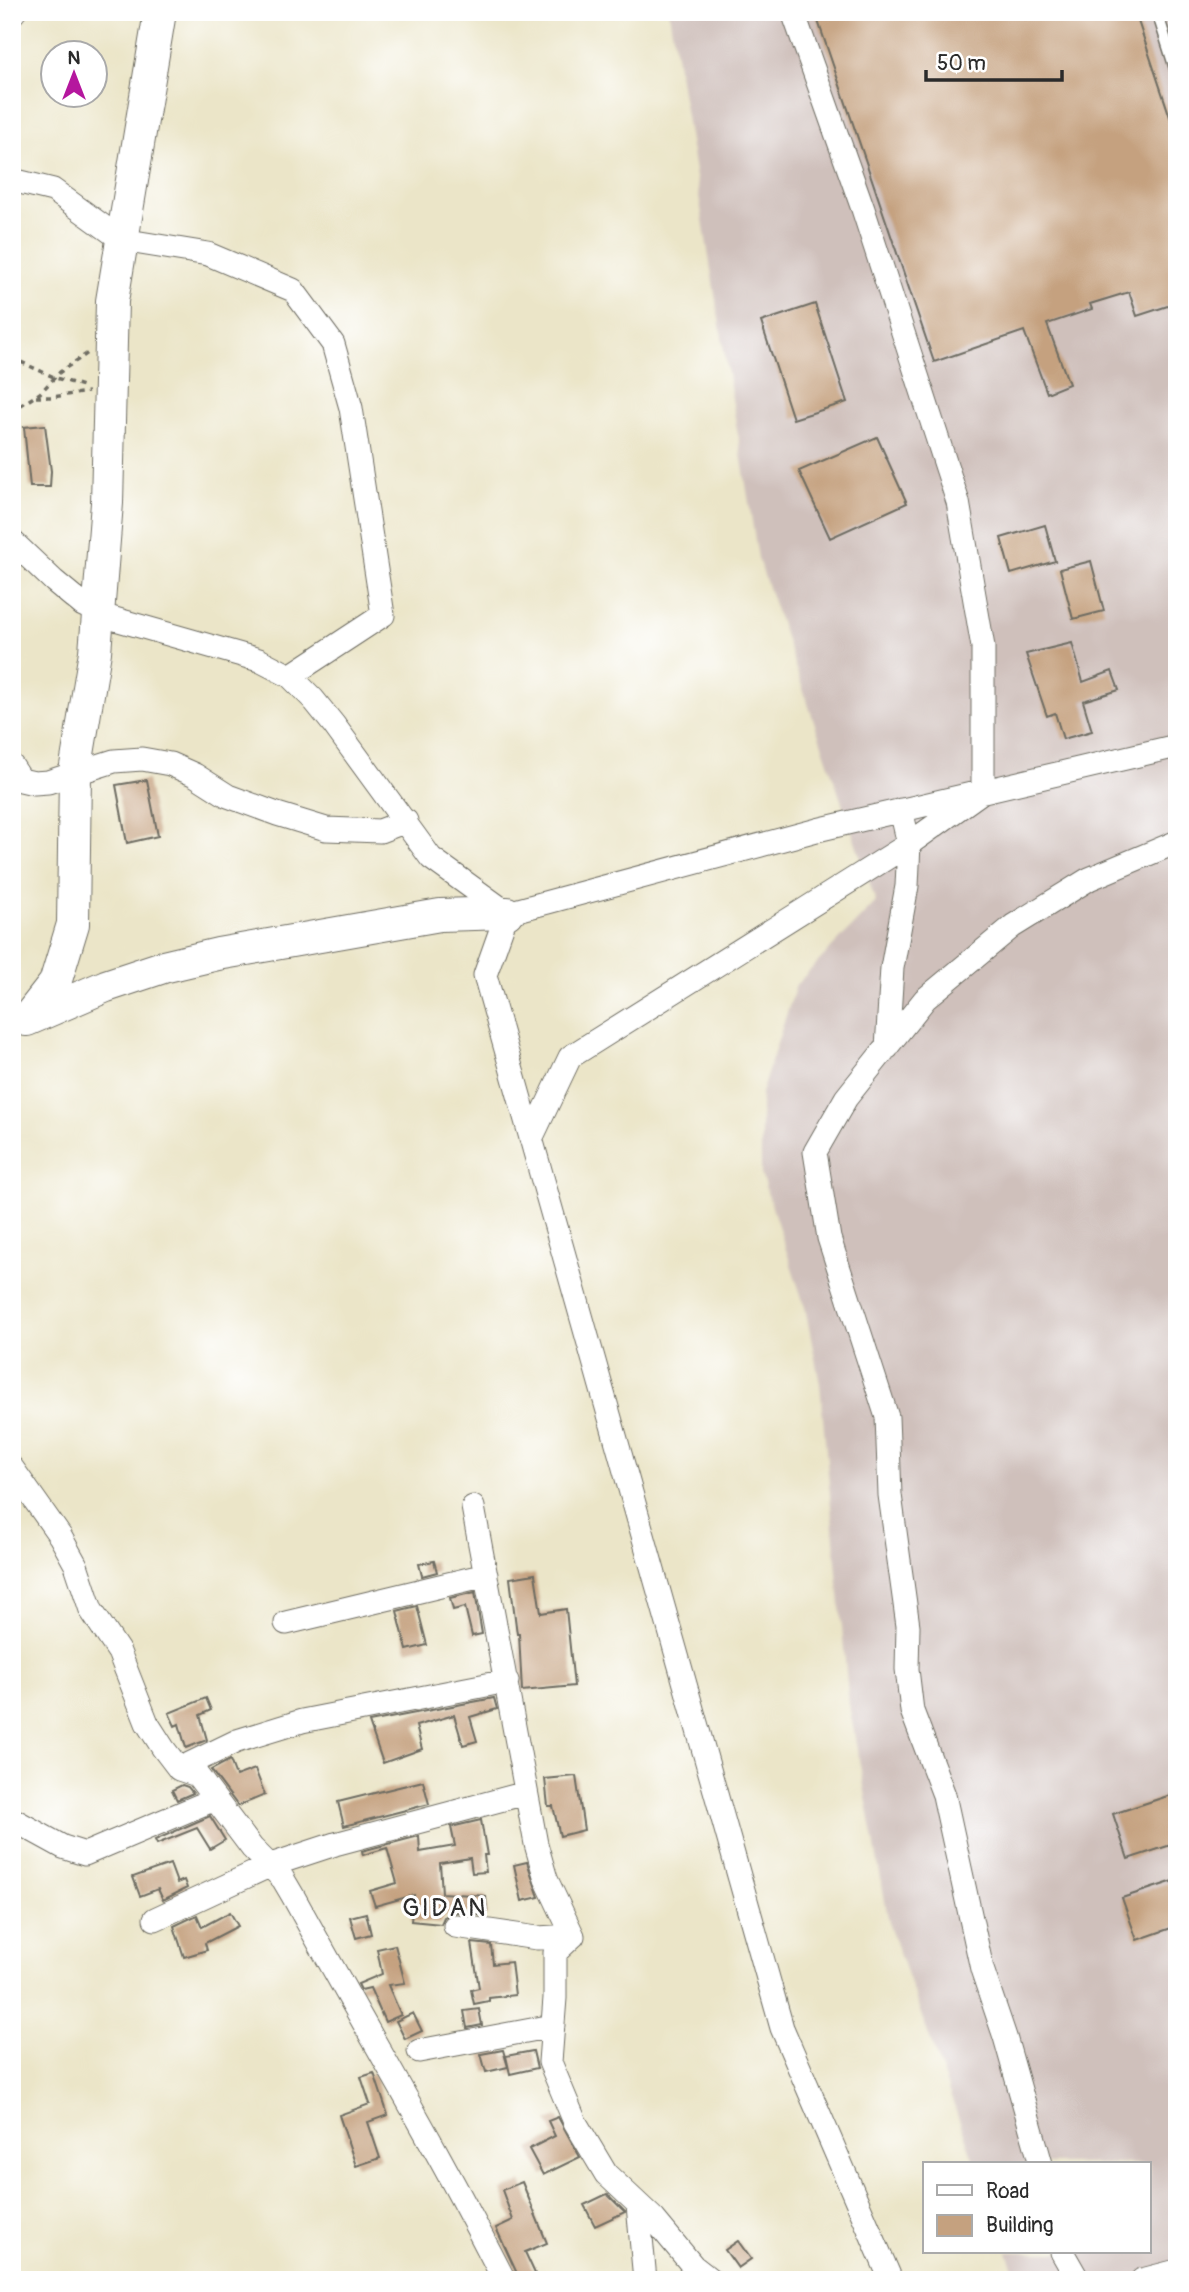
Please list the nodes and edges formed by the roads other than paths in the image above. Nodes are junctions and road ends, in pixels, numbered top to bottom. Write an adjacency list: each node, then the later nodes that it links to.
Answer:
1 (160, 12): 6 (street)
2 (793, 12): 15 (street)
3 (1157, 12): 4 (lane)
4 (1177, 75)
5 (12, 180): 6 (street)
6 (122, 240): 9 (street); 10 (street)
7 (12, 541): 8 (street)
8 (21, 564): 9 (street)
9 (98, 612): 10 (street); 13 (street)
10 (290, 676): 18 (street)
11 (1177, 746): 15 (street)
12 (12, 766): 14 (street)
13 (75, 772): 14 (street); 18 (street); 22 (street)
14 (34, 783): 16 (street)
15 (982, 791): 17 (street); 20 (street)
16 (12, 797)
17 (901, 810): 20 (street); 21 (street)
18 (406, 821): 21 (street)
19 (1177, 842): 23 (street)
20 (909, 844): 23 (street); 24 (street)
21 (508, 913): 22 (street); 24 (street)
22 (19, 1023)
23 (887, 1048): 40 (street)
24 (531, 1139): 47 (street)
25 (12, 1468): 30 (street)
26 (473, 1507): 27 (street)
27 (486, 1575): 28 (street); 29 (street)
28 (286, 1623)
29 (507, 1681): 30 (street); 31 (street)
30 (179, 1769): 32 (street)
31 (526, 1793): 34 (street); 37 (street)
32 (215, 1799): 33 (street); 34 (street)
33 (12, 1819)
34 (271, 1865): 35 (street); 44 (street)
35 (155, 1919)
36 (455, 1926): 37 (street)
37 (573, 1936): 38 (street)
38 (553, 2026): 39 (street); 41 (street)
39 (419, 2051)
40 (1040, 2162)
41 (638, 2205): 45 (street); 46 (street)
42 (1063, 2254): 48 (street)
43 (1177, 2271): 49 (street)
44 (503, 2280)
45 (645, 2280)
46 (711, 2280)
47 (891, 2280)
48 (1078, 2280)
49 (1142, 2280)

